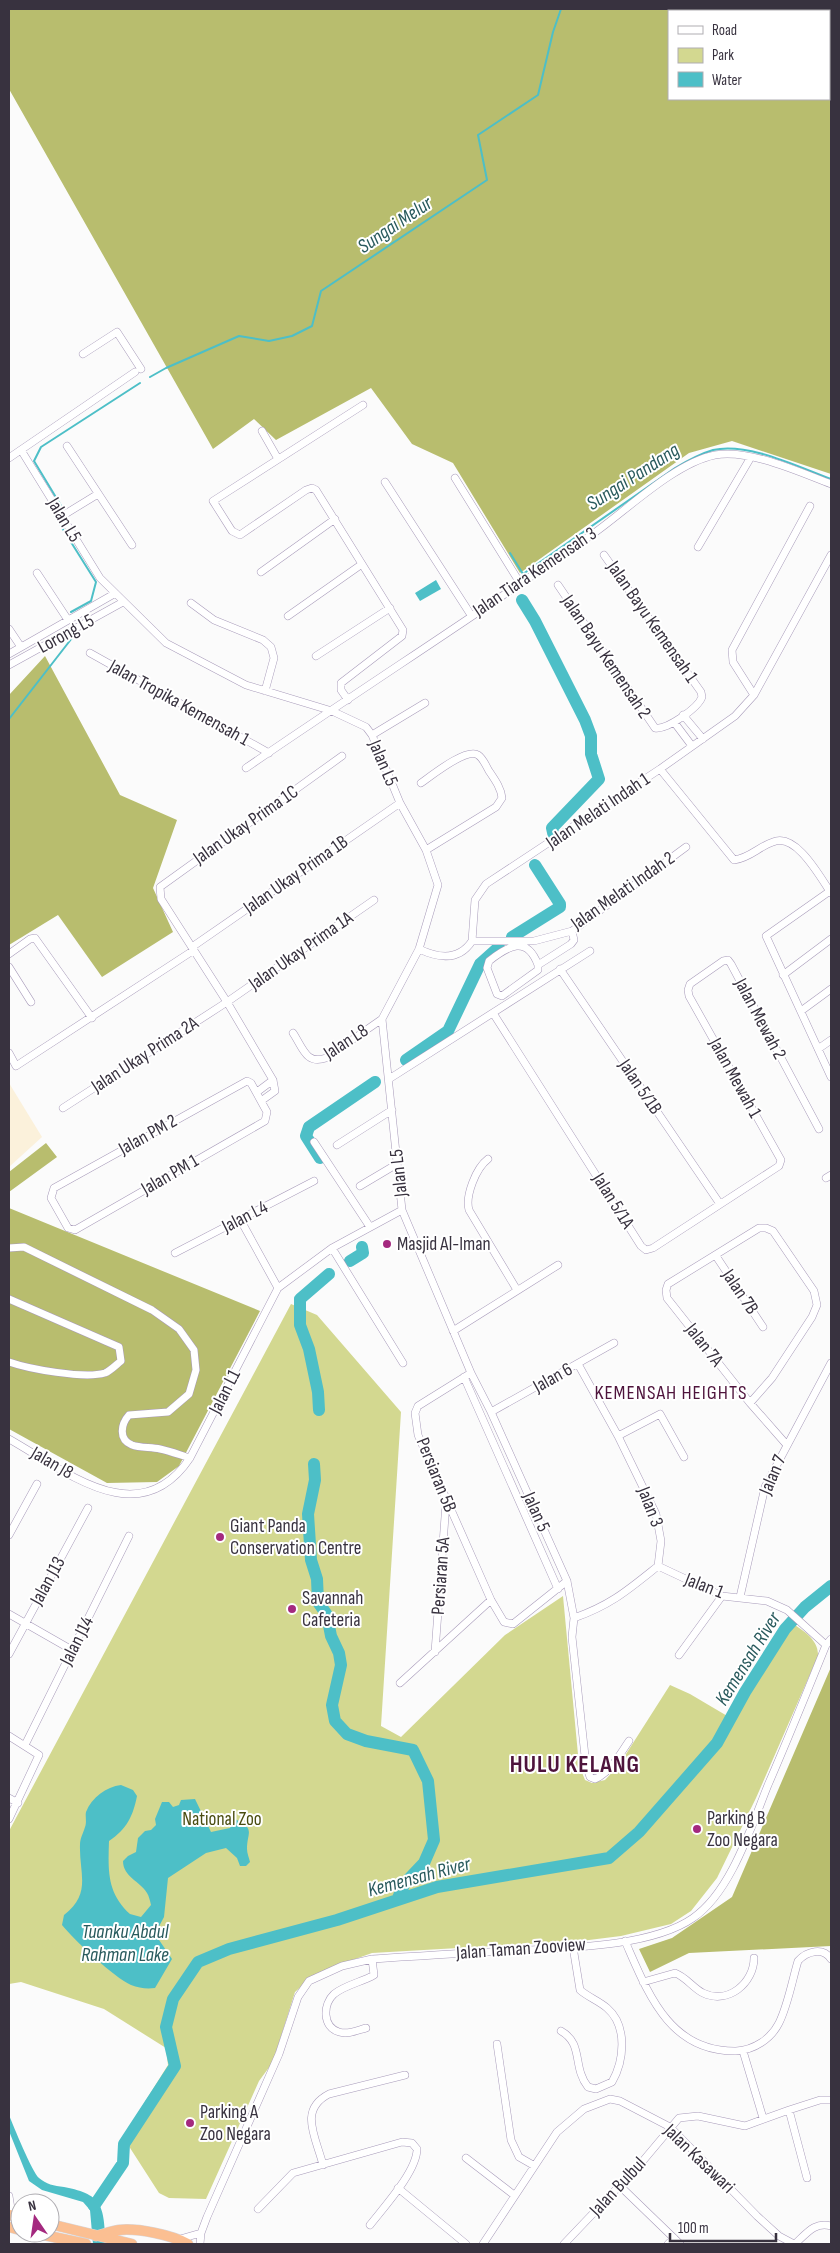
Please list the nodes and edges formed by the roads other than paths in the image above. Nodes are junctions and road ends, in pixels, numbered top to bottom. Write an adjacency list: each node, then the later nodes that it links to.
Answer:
1 (82, 354): 5 (street)
2 (363, 405): 8 (street)
3 (262, 431): 8 (street)
4 (67, 446): 12 (street)
5 (21, 450): 7 (street); 14 (street, Jalan L5)
6 (751, 457): 11 (street, Jalan Tiara Kemensah 3); 17 (street); 23 (street, Jalan Tiara Kemensah 3)
7 (9, 458)
8 (278, 459): 15 (street)
9 (455, 478): 23 (street)
10 (385, 482): 29 (street)
11 (831, 484)
12 (98, 494): 14 (street); 16 (street)
13 (810, 506): 39 (street)
14 (62, 516): 25 (street, Jalan L5)
15 (335, 519): 20 (street); 21 (street)
16 (132, 545)
17 (698, 547)
18 (604, 555): 43 (street, Jalan Bayu Kemensah 1)
19 (831, 555): 39 (street, Jalan Melati Indah 1)
20 (362, 564): 28 (street); 30 (street)
21 (262, 572)
22 (37, 573): 31 (street, Lorong L5)
23 (520, 583): 29 (street, Jalan Tiara Kemensah 3)
24 (558, 585): 44 (street, Jalan Bayu Kemensah 2)
25 (114, 594): 26 (street, Jalan L5); 31 (street, Lorong L5)
26 (123, 602): 37 (street, Lorong L5); 38 (street, Jalan L5)
27 (191, 603): 38 (street)
28 (390, 608): 36 (street); 40 (street)
29 (471, 615): 40 (street, Jalan Tiara Kemensah 3)
30 (288, 616)
31 (68, 620): 33 (street, Lorong L5)
32 (9, 629): 33 (street)
33 (21, 647): 35 (street, Lorong L5)
34 (90, 653): 48 (street, Jalan Tropika Kemensah 1)
35 (9, 654)
36 (316, 656)
37 (9, 666)
38 (266, 691): 42 (street, Jalan L5)
39 (754, 695): 46 (street, Jalan Melati Indah 1)
40 (348, 700): 42 (street, Jalan Tiara Kemensah 3)
41 (425, 703): 45 (street)
42 (332, 710): 45 (street, Jalan L5); 48 (street, Jalan Tiara Kemensah 3)
43 (683, 715): 44 (street); 46 (street)
44 (674, 722): 47 (street)
45 (372, 735): 53 (street, Jalan L5)
46 (703, 739): 47 (street, Jalan Melati Indah 1)
47 (692, 746): 51 (street, Jalan Melati Indah 1)
48 (269, 752): 50 (street, Jalan Tiara Kemensah 3)
49 (342, 756): 61 (street, Jalan Ukay Prima 1C)
50 (246, 768)
51 (660, 769): 56 (street); 60 (street, Jalan Melati Indah 1)
52 (421, 783): 55 (street)
53 (400, 803): 55 (street, Jalan L5); 61 (street, Jalan Ukay Prima 1B)
54 (686, 847): 58 (street, Jalan Melati Indah 2)
55 (426, 850): 62 (street, Jalan L5)
56 (831, 892): 68 (street)
57 (374, 900): 72 (street, Jalan Ukay Prima 1A)
58 (572, 931): 60 (street, Jalan Melati Indah 2); 65 (street)
59 (831, 939): 68 (street)
60 (472, 941): 62 (street)
61 (193, 948): 72 (street); 75 (street, Jalan Ukay Prima 1B)
62 (419, 949): 76 (street, Jalan L5)
63 (590, 951): 67 (street)
64 (9, 954): 75 (street)
65 (538, 965): 65 (street)
66 (9, 967): 71 (street)
67 (560, 969): 74 (street); 96 (street, Jalan 5/1B)
68 (782, 975): 73 (street)
69 (831, 989): 73 (street)
70 (689, 996): 88 (street, Jalan Mewah 2); 92 (street, Jalan Mewah 1)
71 (31, 1002)
72 (227, 1002): 83 (street); 86 (street, Jalan Ukay Prima 2A)
73 (801, 1011): 79 (street)
74 (493, 1012): 82 (street); 96 (street, Jalan 5/1A)
75 (92, 1018): 80 (street, Jalan Ukay Prima 1B)
76 (382, 1019): 77 (street, Jalan L8); 82 (street, Jalan L5)
77 (293, 1033)
78 (831, 1040): 79 (street)
79 (818, 1049): 81 (street)
80 (9, 1053)
81 (831, 1077)
82 (390, 1079): 87 (street, Jalan L5)
83 (273, 1080): 84 (street); 85 (street)
84 (257, 1092): 85 (street); 100 (street, Jalan PM 2)
85 (261, 1101): 100 (street, Jalan PM 1)
86 (63, 1108)
87 (392, 1110): 90 (street); 93 (street, Jalan L5)
88 (819, 1129)
89 (314, 1142): 99 (street)
90 (337, 1146)
91 (488, 1159): 107 (street)
92 (781, 1160): 96 (street, Jalan 5/1A)
93 (397, 1164): 95 (street); 97 (street, Jalan L5)
94 (314, 1181): 98 (street, Jalan L4)
95 (360, 1186)
96 (720, 1204)
97 (402, 1210): 99 (street, Jalan L1); 110 (street, Jalan 5)
98 (240, 1219): 103 (street, Jalan L4); 106 (street)
99 (370, 1227): 102 (street, Jalan L1)
100 (71, 1230)
101 (9, 1248): 123 (street)
102 (332, 1248): 106 (street, Jalan L1); 113 (street)
103 (175, 1253)
104 (716, 1256): 109 (street, Jalan 7B); 118 (street, Jalan 7A); 118 (street)
105 (558, 1265): 107 (street)
106 (278, 1288): 123 (street, Jalan L1)
107 (517, 1290): 110 (street)
108 (9, 1299): 112 (street)
109 (763, 1327)
110 (453, 1332): 116 (street, Jalan 5)
111 (614, 1343): 114 (street, Jalan 6)
112 (9, 1362)
113 (404, 1363)
114 (578, 1364): 119 (street, Jalan 6); 120 (street, Jalan 3)
115 (831, 1364): 122 (street, Jalan 7)
116 (471, 1373): 117 (street, Persiaran 5B); 119 (street, Jalan 5)
117 (464, 1377): 127 (street, Persiaran 5B); 133 (street, Jalan 5)
118 (750, 1403): 122 (street, Jalan 7A)
119 (491, 1412): 132 (street, Jalan 5)
120 (618, 1436): 124 (street); 131 (street, Jalan 3)
121 (9, 1439): 126 (street, Jalan J8)
122 (786, 1444): 135 (street, Jalan 7)
123 (190, 1458): 126 (street, Jalan L1)
124 (684, 1458)
125 (37, 1484): 129 (street)
126 (95, 1488)
127 (446, 1500): 136 (street, Persiaran 5B); 142 (street, Persiaran 5A)
128 (88, 1508): 139 (street, Jalan J13)
129 (9, 1535)
130 (129, 1536): 141 (street, Jalan J14)
131 (658, 1566): 134 (street, Jalan 1); 138 (street)
132 (567, 1581): 133 (street); 138 (street, Jalan 5)
133 (558, 1589): 136 (street)
134 (722, 1596): 135 (street, Jalan 1); 144 (street)
135 (740, 1597): 140 (street, Jalan 1)
136 (491, 1600): 142 (street, Persiaran 5A)
137 (9, 1614): 139 (street)
138 (574, 1618): 147 (street, Jalan 5)
139 (25, 1623): 141 (street); 143 (street, Jalan J13)
140 (828, 1642): 152 (street, Jalan Taman Zooview)
141 (72, 1650): 148 (street, Jalan J14)
142 (435, 1652): 145 (street, Persiaran 5A)
143 (9, 1654)
144 (679, 1655)
145 (400, 1683)
146 (9, 1736): 148 (street)
147 (629, 1741)
148 (25, 1745): 150 (street)
149 (9, 1798): 150 (street)
150 (18, 1803): 151 (street)
151 (9, 1819)
152 (625, 1941): 153 (street, Jalan Taman Zooview); 157 (street)
153 (572, 1947): 155 (street, Jalan Taman Zooview); 159 (street)
154 (754, 1958): 157 (street)
155 (372, 1959): 158 (street); 178 (street, Jalan Taman Zooview)
156 (831, 1959): 161 (street)
157 (643, 1982): 161 (street)
158 (366, 2028)
159 (561, 2031)
160 (497, 2044): 169 (street)
161 (743, 2051): 165 (street)
162 (405, 2075): 168 (street)
163 (831, 2100): 164 (street)
164 (788, 2110): 165 (street); 170 (street)
165 (763, 2118): 166 (street)
166 (670, 2127): 169 (street, Jalan Kasawari); 171 (street, Jalan Bulbul); 191 (street, Jalan Kasawari)
167 (466, 2158): 173 (street)
168 (323, 2165): 172 (street); 174 (street)
169 (533, 2165): 173 (street, Jalan Kasawari)
170 (807, 2178)
171 (620, 2186): 181 (street); 188 (street, Jalan Bulbul)
172 (398, 2188): 175 (street); 186 (street)
173 (514, 2195): 187 (street, Jalan Kasawari)
174 (258, 2209)
175 (370, 2225)
176 (831, 2226): 191 (street)
177 (60, 2227): 179 (highway)
178 (201, 2233): 182 (street); 185 (street, Jalan Taman Zooview)
179 (96, 2236): 182 (highway); 184 (highway)
180 (60, 2238): 183 (highway)
181 (674, 2238): 189 (street); 190 (street)
182 (183, 2242)
183 (81, 2243)
184 (132, 2244)
185 (200, 2244)
186 (466, 2244)
187 (483, 2244)
188 (564, 2244)
189 (668, 2244)
190 (680, 2244)
191 (794, 2244)

